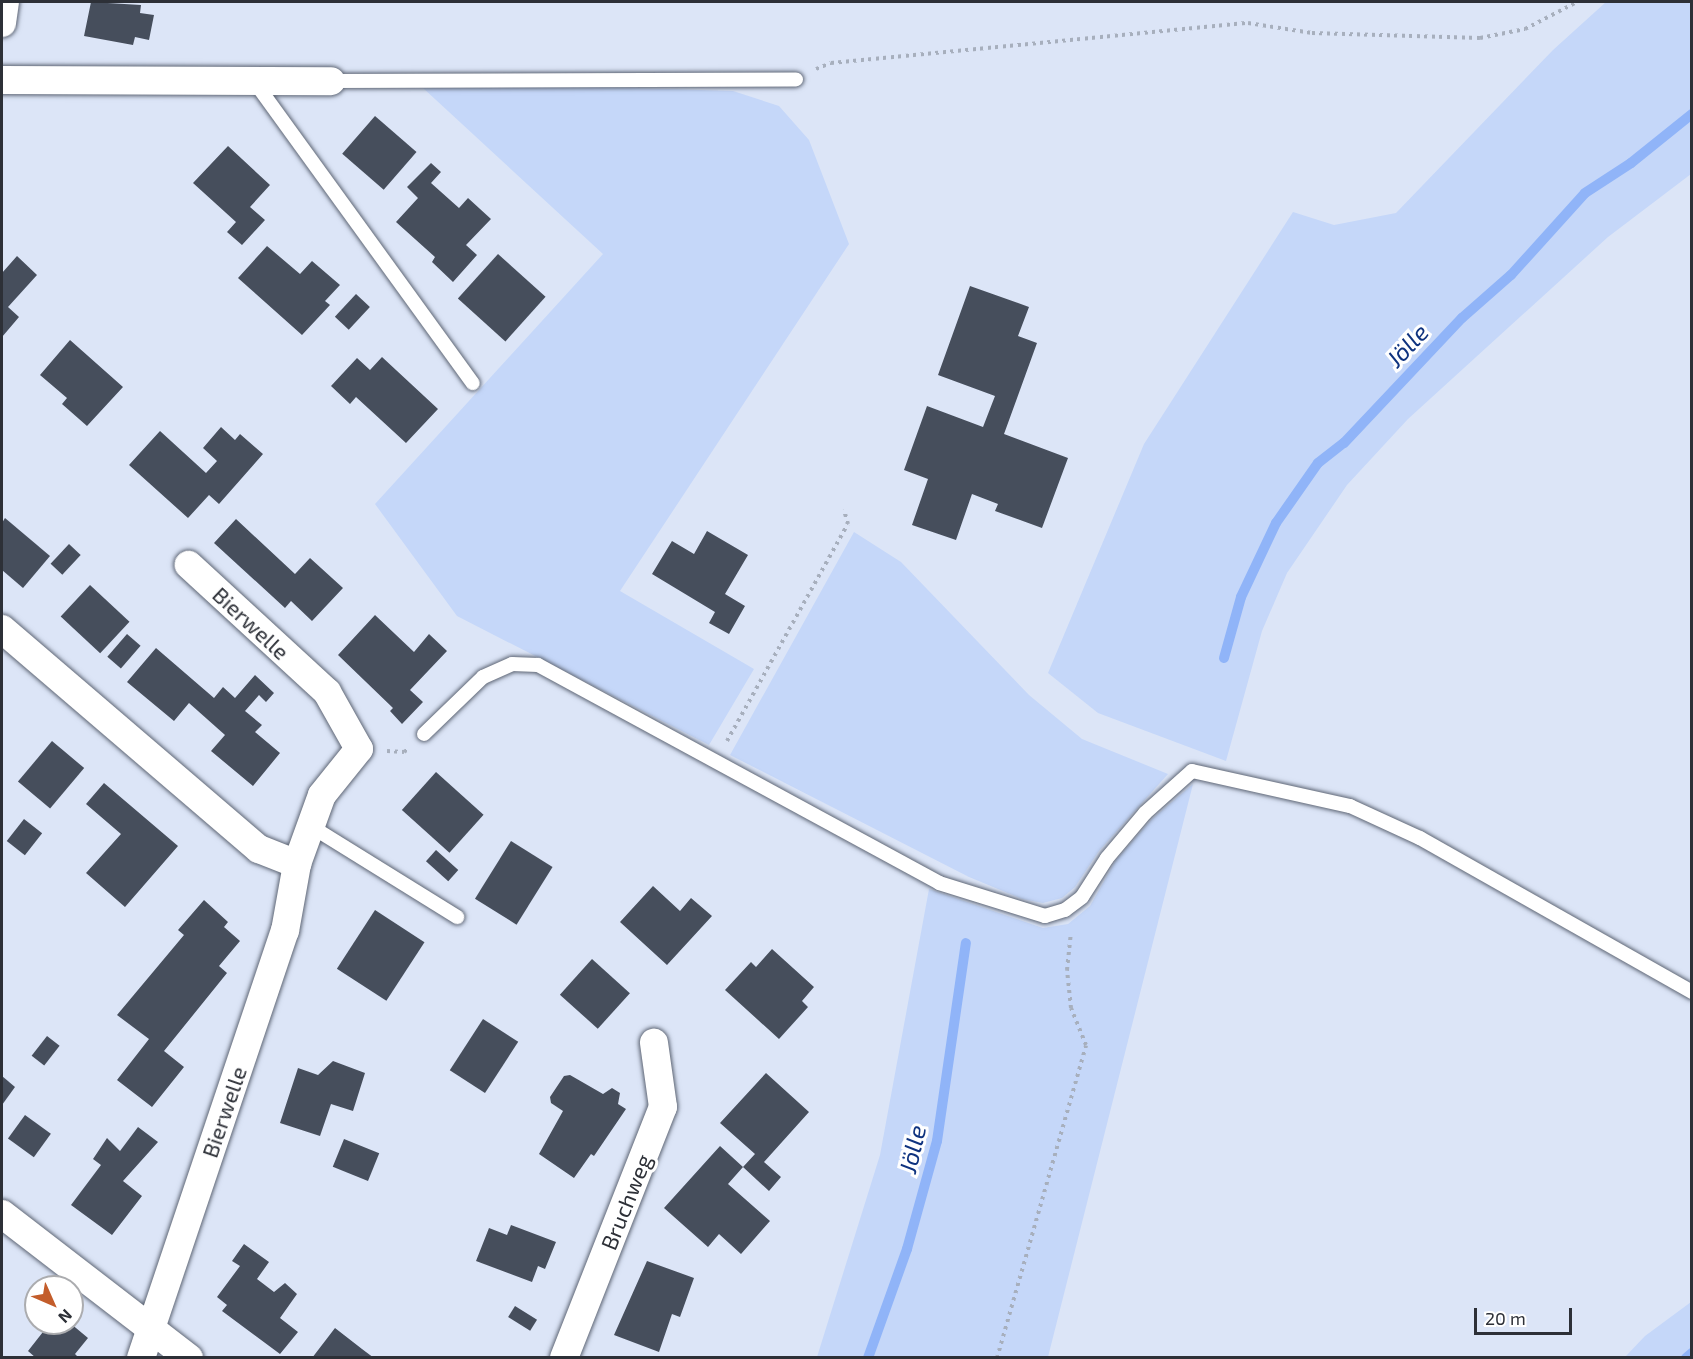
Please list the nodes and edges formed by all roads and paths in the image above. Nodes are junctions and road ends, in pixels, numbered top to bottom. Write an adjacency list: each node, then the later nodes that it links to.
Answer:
1 (5, 2): 3 (street)
2 (1577, 2): 4 (path)
3 (2, 23)
4 (796, 79): 7 (lane)
5 (2, 80): 6 (street)
6 (254, 81): 7 (street); 8 (lane)
7 (331, 81)
8 (474, 383)
9 (844, 510): 14 (path)
10 (189, 565): 13 (street, Bierwelle)
11 (2, 630): 16 (street)
12 (424, 734): 13 (path); 14 (lane)
13 (359, 749): 15 (street, Bierwelle)
14 (716, 760): 17 (lane)
15 (312, 827): 16 (street, Bierwelle); 18 (lane)
16 (297, 864): 22 (street, Bierwelle)
17 (1065, 910): 19 (lane); 26 (path)
18 (457, 917)
19 (1692, 992)
20 (654, 1043): 25 (street, Bruchweg)
21 (2, 1214): 22 (street)
22 (150, 1328): 23 (street, Bierwelle); 24 (street)
23 (141, 1358)
24 (189, 1358)
25 (564, 1358)
26 (998, 1358)

